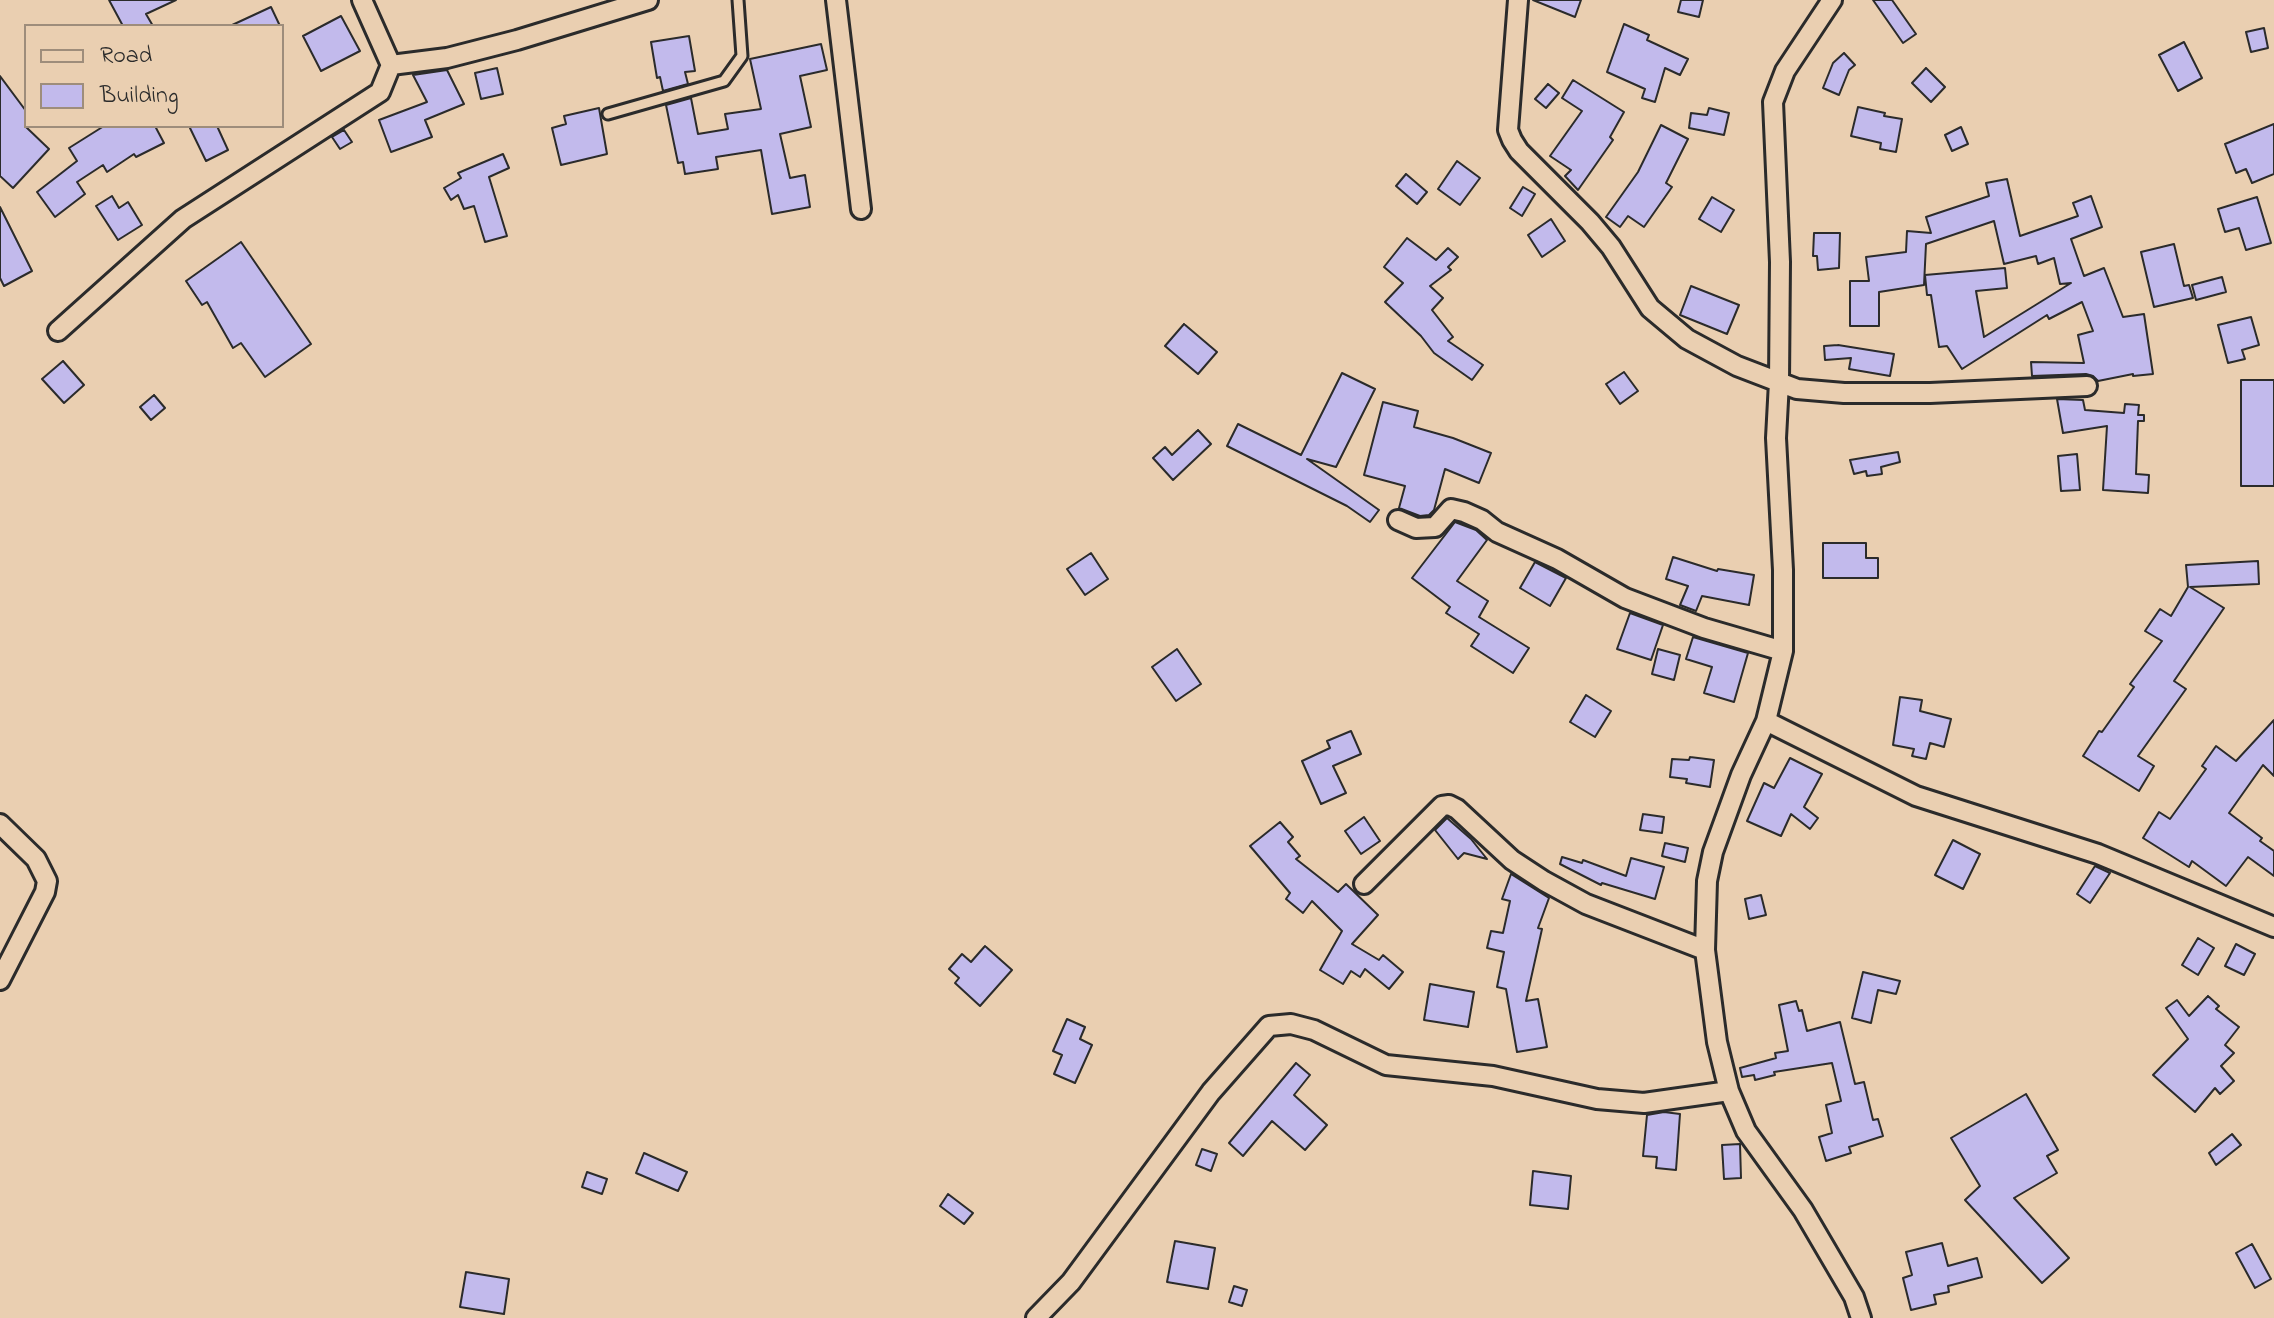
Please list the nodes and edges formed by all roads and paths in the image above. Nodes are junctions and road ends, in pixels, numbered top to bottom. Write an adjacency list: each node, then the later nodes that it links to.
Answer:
1 (362, 0): 7 (street)
2 (648, 0): 7 (street)
3 (738, 0): 8 (lane)
4 (836, 0): 9 (street)
5 (1518, 0): 11 (street)
6 (1832, 0): 11 (street)
7 (391, 65): 10 (street)
8 (608, 114)
9 (861, 209)
10 (58, 331)
11 (1779, 382): 12 (street); 14 (street)
12 (2087, 386)
13 (1398, 520): 14 (street)
14 (1783, 651): 15 (street)
15 (1766, 721): 18 (street); 19 (street)
16 (0, 824): 20 (street)
17 (1364, 884): 19 (street)
18 (2274, 927)
19 (1705, 950): 21 (street)
20 (0, 980)
21 (1729, 1091): 22 (street); 23 (street)
22 (1036, 1318)
23 (1861, 1318)

